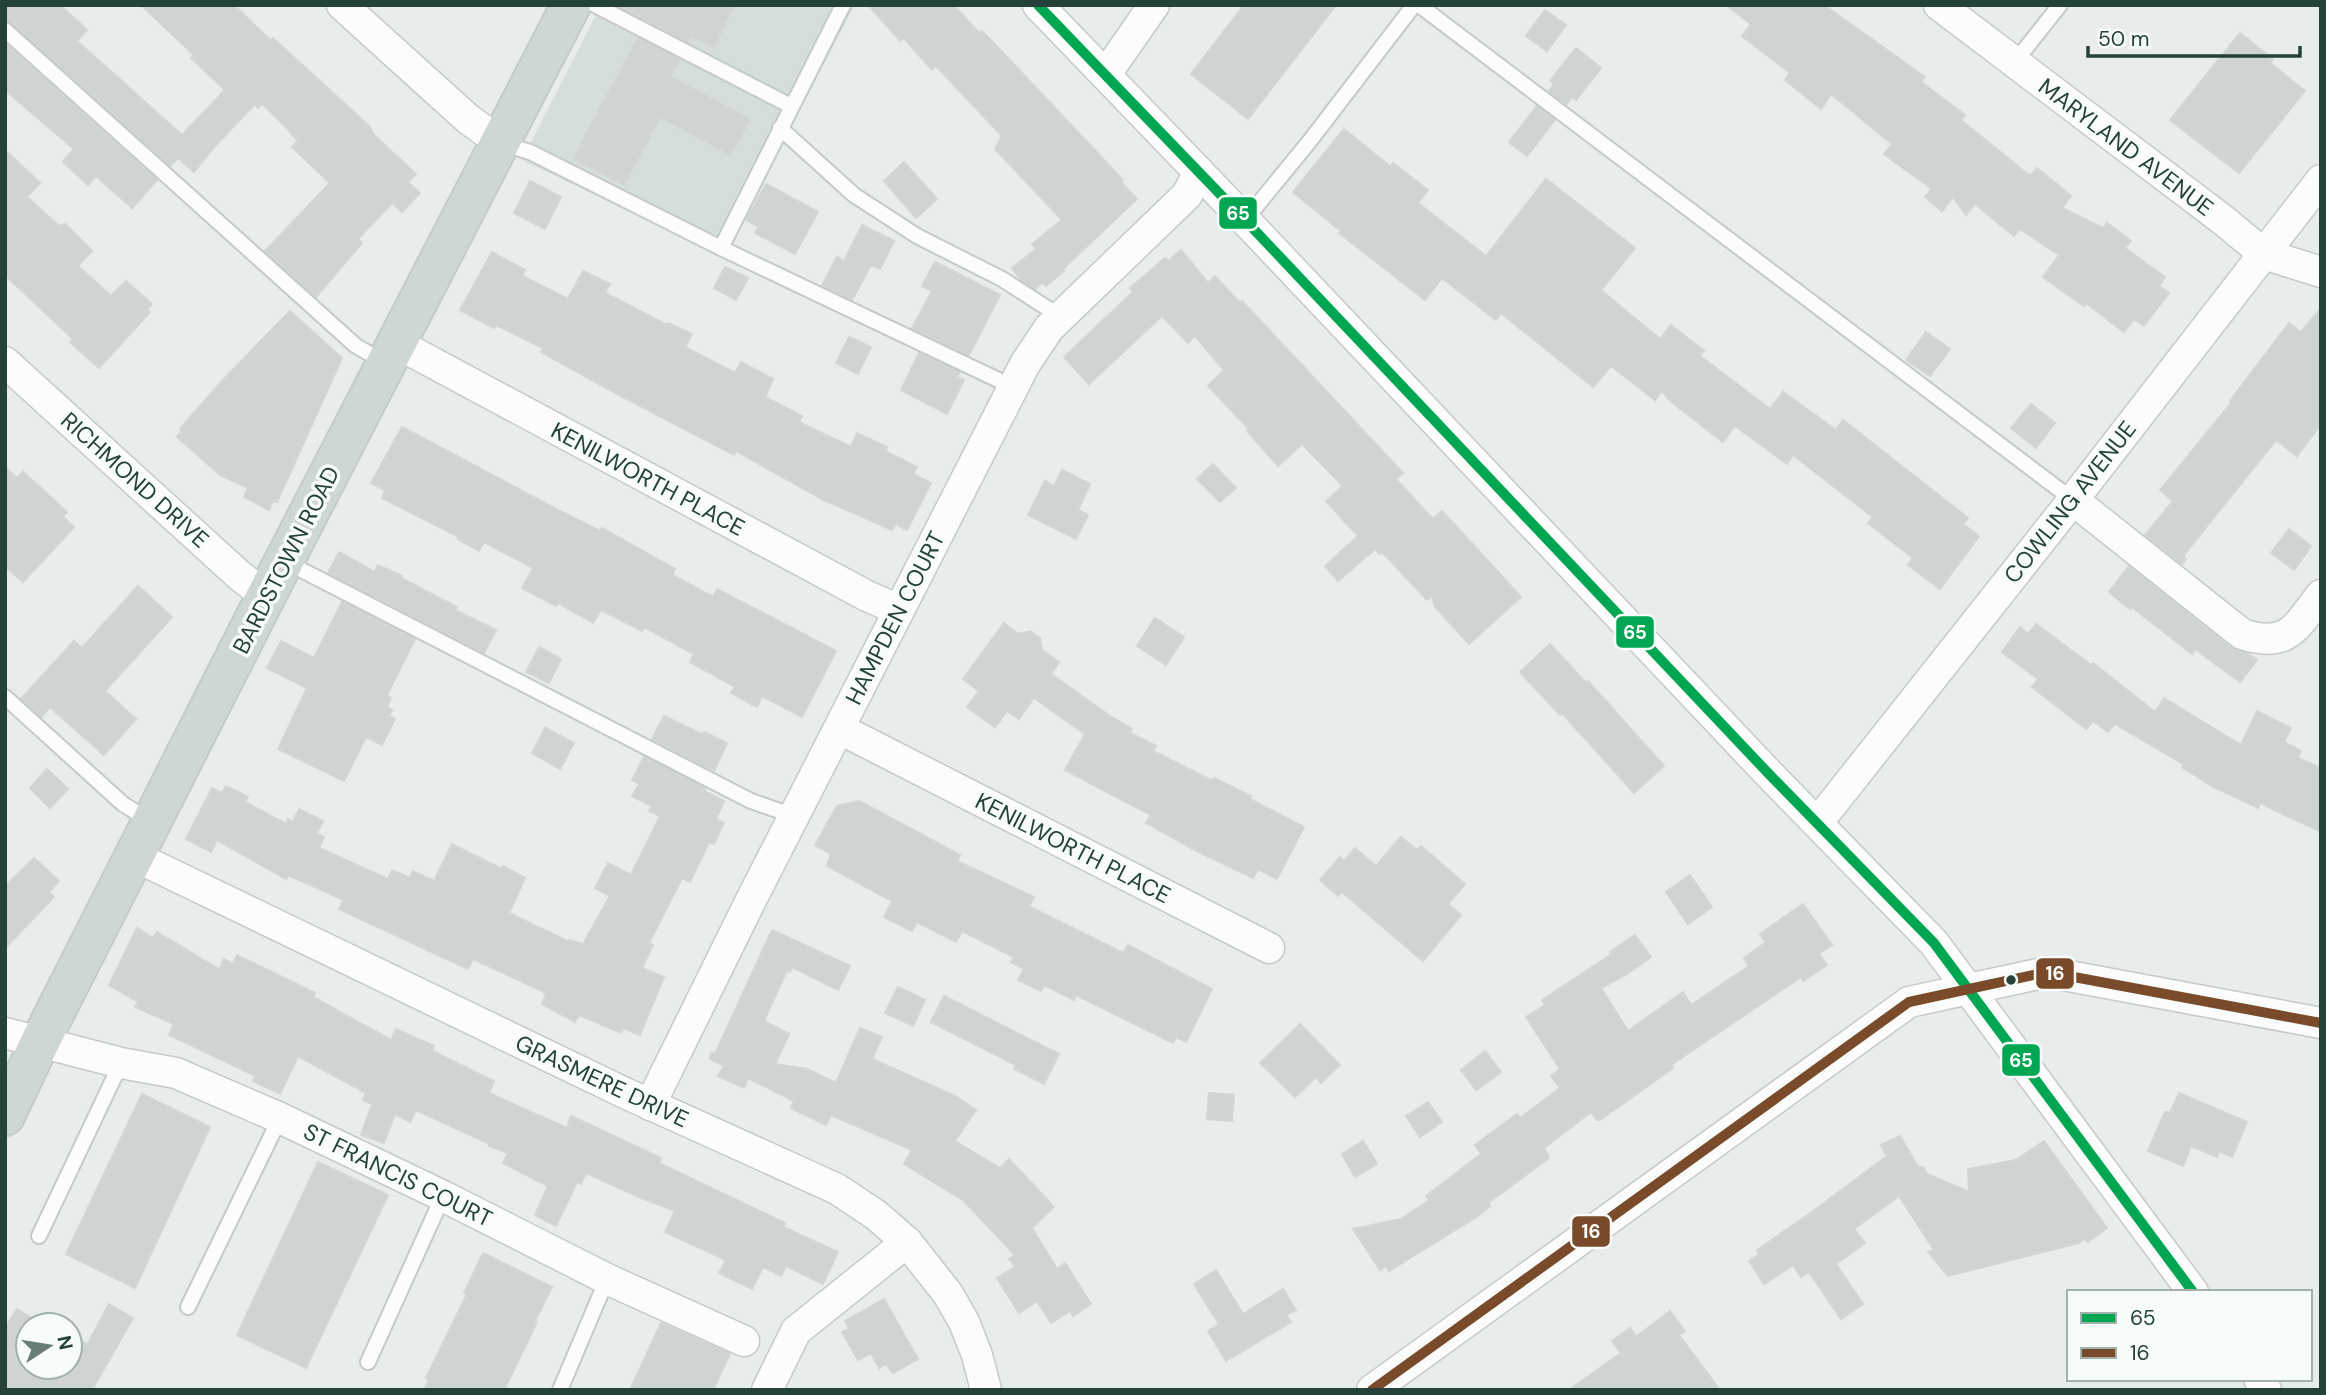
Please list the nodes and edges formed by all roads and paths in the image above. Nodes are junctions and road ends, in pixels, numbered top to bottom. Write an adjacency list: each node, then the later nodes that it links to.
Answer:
1 (342, 5): 15 (street)
2 (571, 5): 15 (main road, BARDSTOWN ROAD)
3 (595, 5): 13 (lane)
4 (843, 5): 13 (lane)
5 (1038, 5): 12 (street)
6 (1154, 5): 12 (street)
7 (1416, 5): 18 (lane); 26 (lane)
8 (1939, 5): 11 (street, MARYLAND AVENUE)
9 (2060, 5): 11 (lane)
10 (5, 30): 23 (lane)
11 (2014, 63): 20 (street, MARYLAND AVENUE)
12 (1106, 74): 16 (street)
13 (791, 106): 14 (lane)
14 (780, 128): 19 (lane); 22 (lane)
15 (501, 143): 19 (lane); 23 (main road, BARDSTOWN ROAD)
16 (1199, 172): 18 (street); 22 (street, HAMPDEN COURT)
17 (2321, 180): 20 (street, COWLING AVENUE)
18 (1245, 220): 35 (street)
19 (722, 248): 25 (lane)
20 (2264, 254): 21 (street, MARYLAND AVENUE); 26 (street, COWLING AVENUE)
21 (2321, 272)
22 (1060, 317): 25 (street, HAMPDEN COURT)
23 (392, 354): 27 (main road, BARDSTOWN ROAD); 30 (street, KENILWORTH PLACE)
24 (5, 362): 29 (street, RICHMOND DRIVE)
25 (1013, 387): 30 (street, HAMPDEN COURT)
26 (2073, 500): 28 (street); 35 (street, COWLING AVENUE)
27 (285, 561): 29 (main road, BARDSTOWN ROAD); 33 (lane)
28 (2321, 595)
29 (266, 596): 34 (main road, BARDSTOWN ROAD)
30 (899, 610): 32 (street, HAMPDEN COURT)
31 (5, 697): 34 (lane)
32 (840, 729): 33 (street, HAMPDEN COURT); 37 (street, KENILWORTH PLACE)
33 (794, 816): 42 (street, HAMPDEN COURT)
34 (152, 822): 36 (main road, BARDSTOWN ROAD)
35 (1818, 822): 38 (street)
36 (136, 857): 40 (main road, BARDSTOWN ROAD); 42 (street, GRASMERE DRIVE)
37 (1269, 948)
38 (1967, 988): 39 (street); 49 (street); 56 (street)
39 (2321, 1023)
40 (22, 1037): 41 (street, ST FRANCIS COURT); 43 (main road, BARDSTOWN ROAD)
41 (121, 1063): 44 (street, ST FRANCIS COURT); 46 (lane)
42 (650, 1105): 47 (street, GRASMERE DRIVE)
43 (5, 1116)
44 (280, 1118): 45 (street, ST FRANCIS COURT); 50 (lane)
45 (443, 1196): 48 (street, ST FRANCIS COURT); 52 (lane)
46 (39, 1236)
47 (907, 1242): 54 (street); 55 (street, GRASMERE DRIVE)
48 (607, 1279): 51 (street, ST FRANCIS COURT); 53 (lane)
49 (2192, 1290)
50 (188, 1307)
51 (744, 1341)
52 (368, 1362)
53 (560, 1390)
54 (767, 1390)
55 (986, 1390)
56 (1372, 1390)

